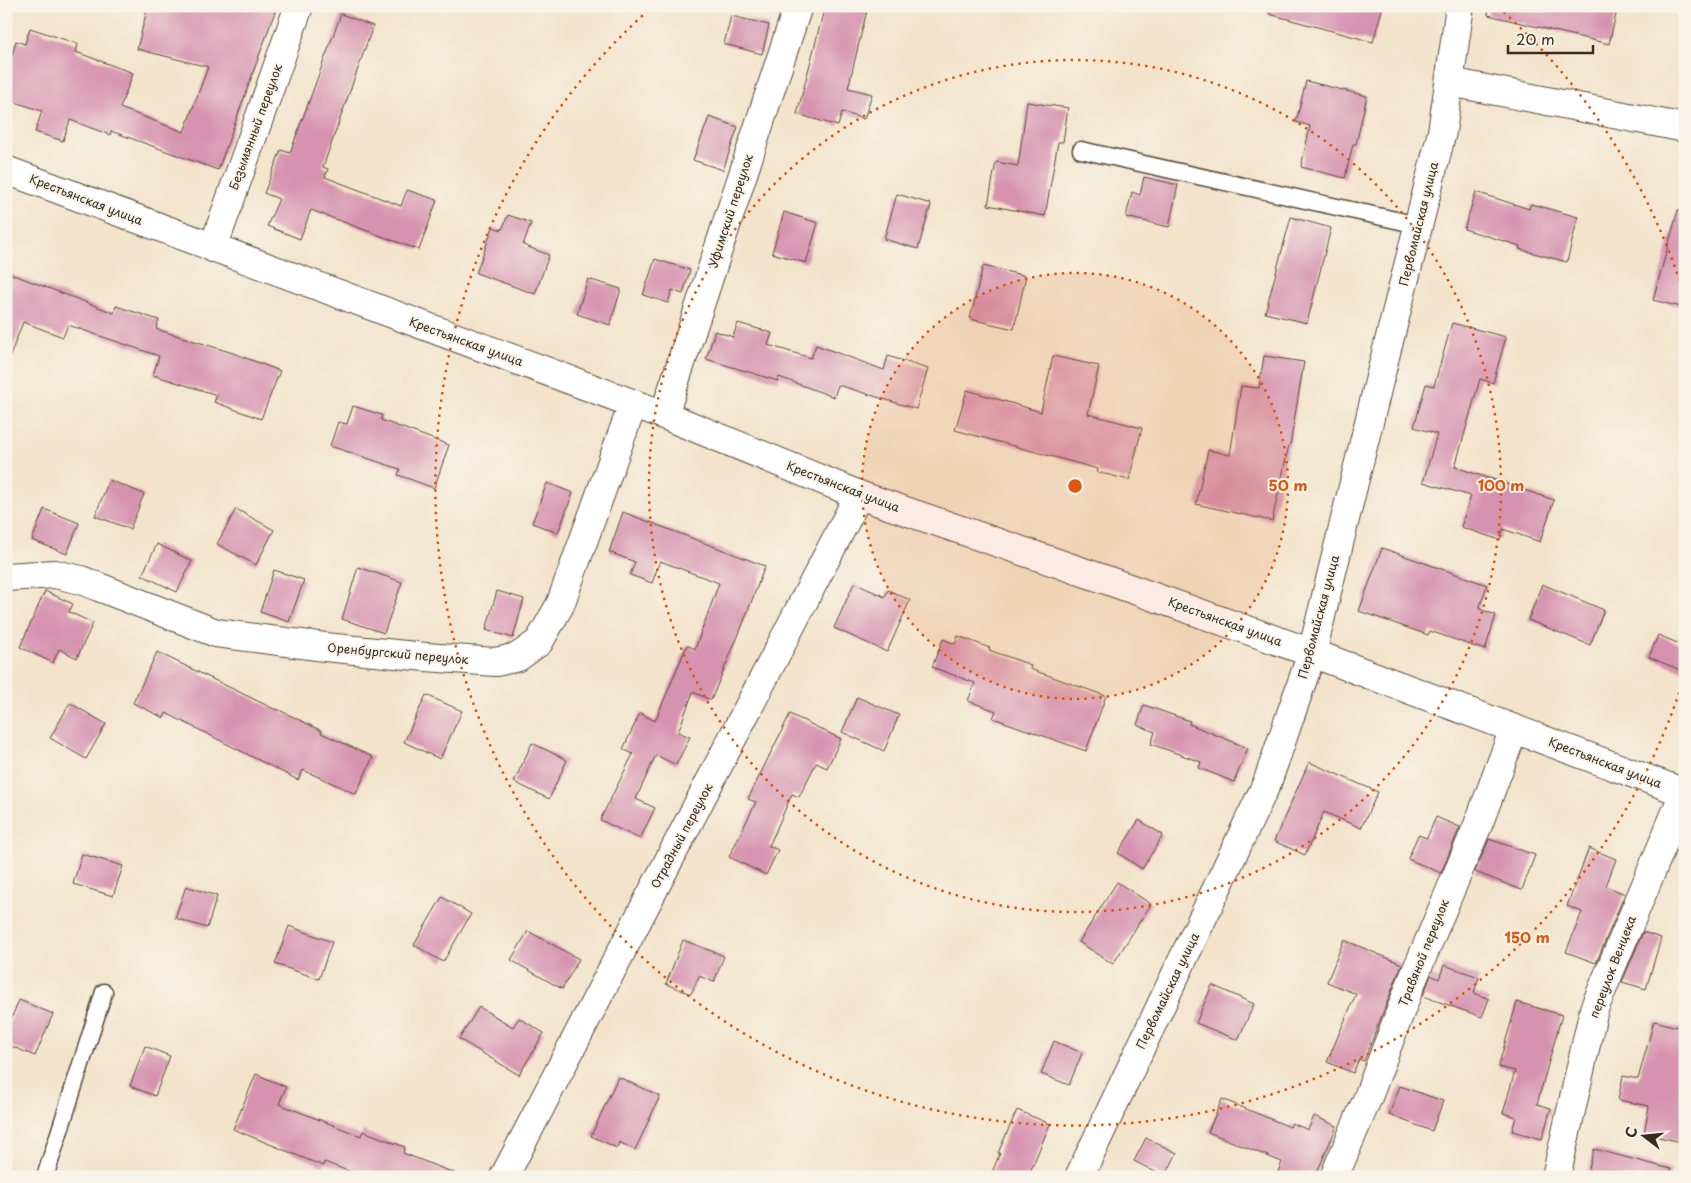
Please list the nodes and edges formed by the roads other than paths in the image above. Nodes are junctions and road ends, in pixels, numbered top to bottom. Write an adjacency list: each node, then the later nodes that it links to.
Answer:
1 (299, 6): 9 (street, Безымянный переулок)
2 (798, 6): 11 (street, Уфимский переулок)
3 (1460, 6): 4 (street, Первомайская улица)
4 (1450, 82): 5 (street); 8 (street, Первомайская улица)
5 (1685, 128)
6 (1080, 150): 8 (lane)
7 (6, 170): 9 (street, Крестьянская улица)
8 (1418, 225): 14 (street, Первомайская улица)
9 (213, 248): 10 (street, Крестьянская улица)
10 (633, 404): 11 (street, Крестьянская улица); 13 (street, Оренбургский переулок)
11 (664, 415): 12 (street, Крестьянская улица)
12 (859, 495): 14 (street, Крестьянская улица); 19 (street, Отрадный переулок)
13 (6, 577)
14 (1312, 653): 15 (street, Крестьянская улица); 20 (street, Первомайская улица)
15 (1514, 729): 16 (street, Крестьянская улица); 21 (street, Травяной переулок)
16 (1684, 793): 22 (street, переулок Венцека)
17 (104, 992): 18 (lane)
18 (45, 1177)
19 (504, 1177)
20 (1079, 1177)
21 (1334, 1177)
22 (1556, 1177)

